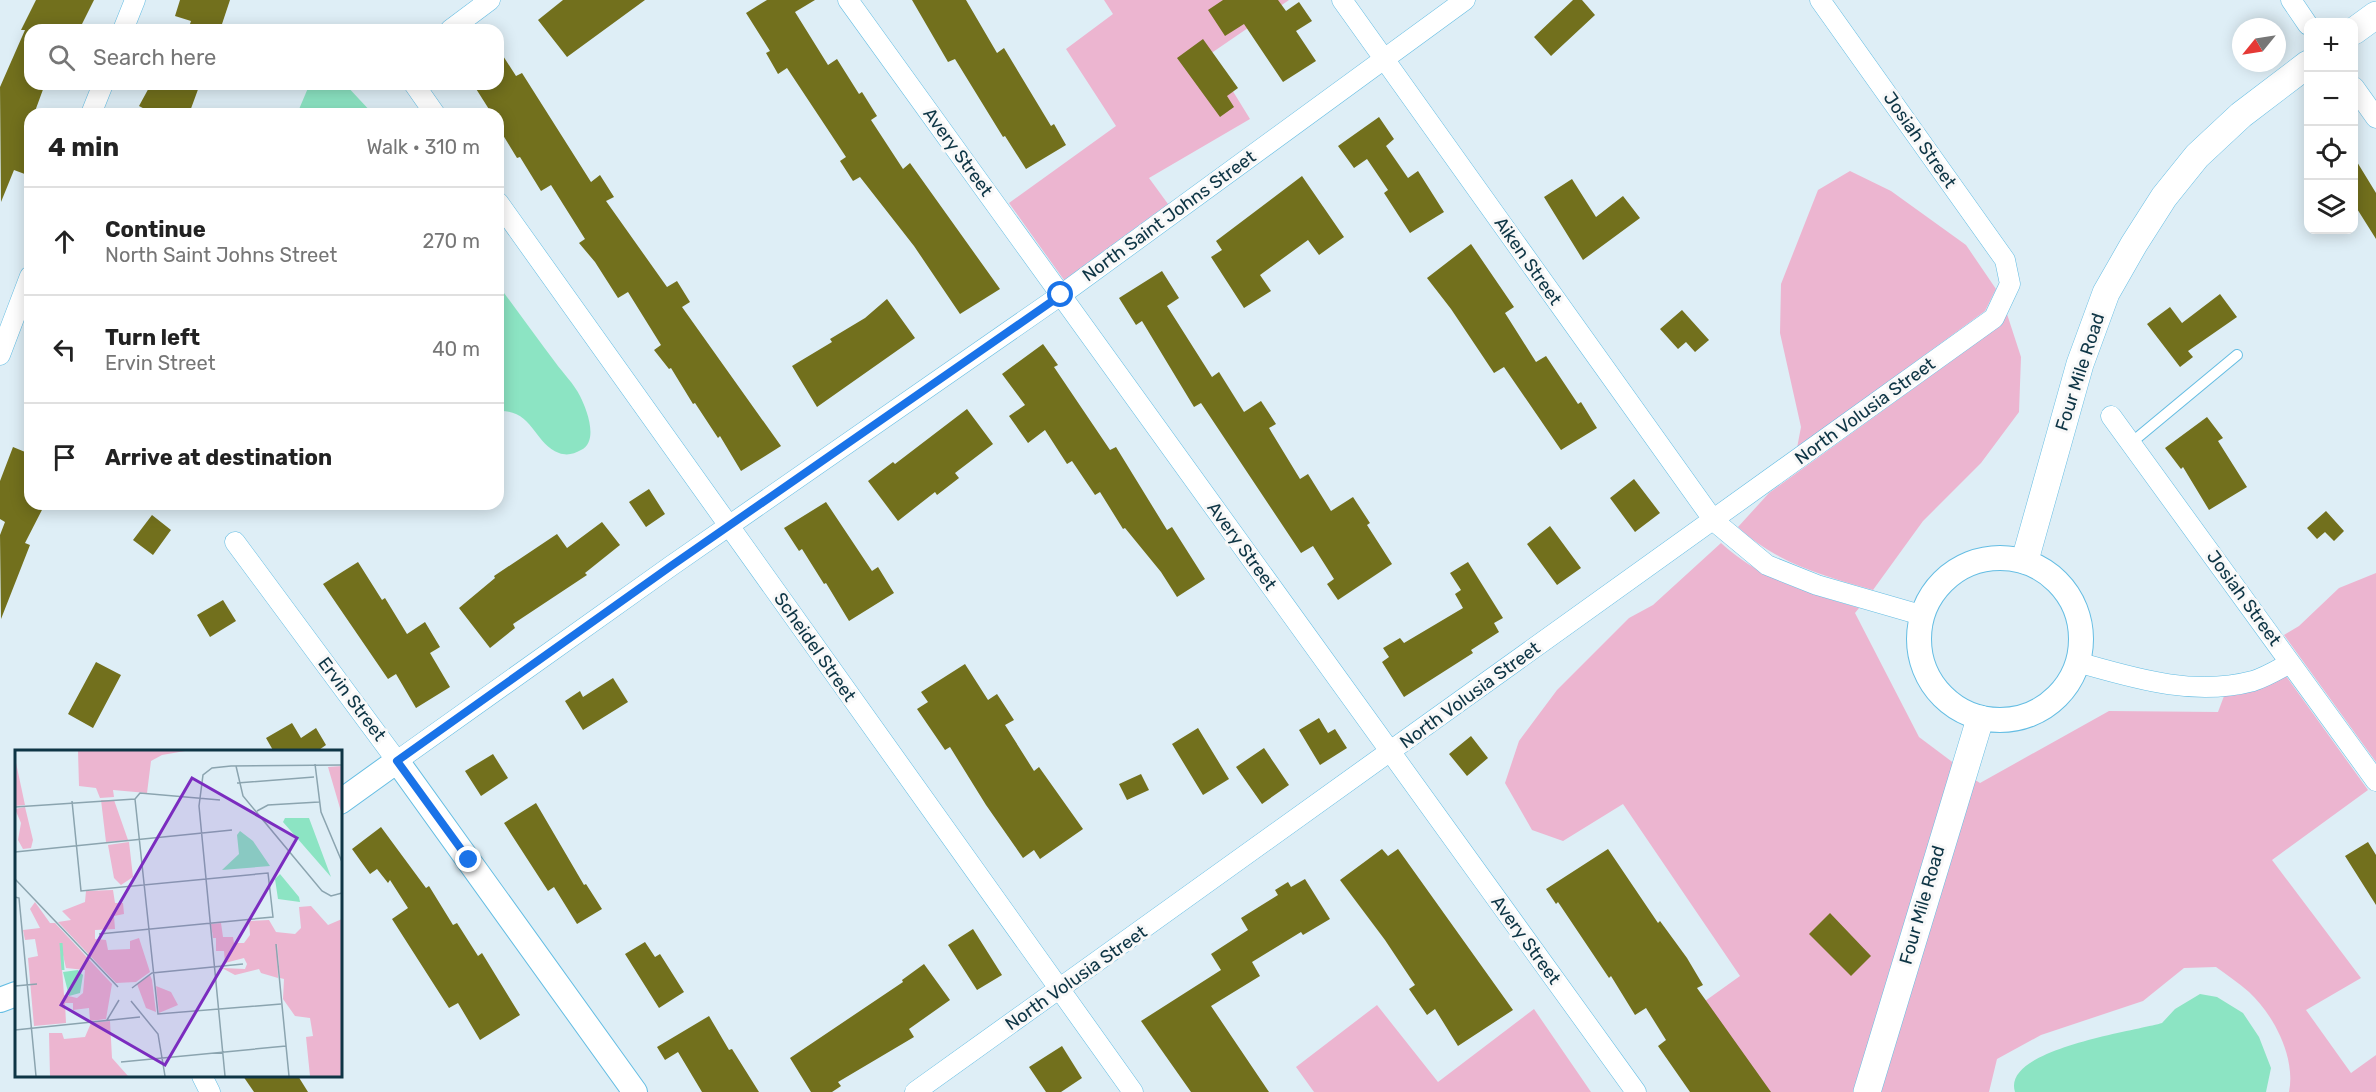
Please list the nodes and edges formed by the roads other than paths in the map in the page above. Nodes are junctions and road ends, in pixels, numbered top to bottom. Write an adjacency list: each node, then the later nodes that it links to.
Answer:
1 (135, 0): 10 (street)
2 (490, 0): 11 (street)
3 (848, 0): 24 (street, Avery Street)
4 (1342, 0): 13 (street, Aiken Street)
5 (1465, 0): 13 (street, North Saint Johns Street)
6 (1820, 0): 22 (street, Josiah Street)
7 (2291, 0): 9 (street)
8 (2376, 15): 12 (main road)
9 (2304, 19)
10 (125, 24)
11 (458, 24)
12 (2358, 28)
13 (1384, 59): 24 (street, North Saint Johns Street); 29 (street, Aiken Street)
14 (2304, 67): 32 (main road, Four Mile Road)
15 (101, 90): 18 (street)
16 (418, 90): 19 (street)
17 (2358, 93): 20 (street)
18 (94, 108)
19 (431, 108)
20 (2376, 118)
21 (504, 210): 30 (street, Scheidel Street)
22 (2010, 284): 29 (street, North Volusia Street)
23 (24, 292): 25 (street)
24 (1061, 295): 30 (street, North Saint Johns Street); 37 (street, Avery Street)
25 (0, 355)
26 (2237, 355): 28 (lane)
27 (2111, 416): 28 (street, Josiah Street)
28 (2131, 443): 35 (street, Josiah Street)
29 (1714, 521): 33 (street, Aiken Street); 37 (street, North Volusia Street)
30 (729, 526): 38 (street, North Saint Johns Street); 41 (street, Scheidel Street)
31 (235, 542): 38 (street, Ervin Street)
32 (2025, 560): 33 (street); 34 (street)
33 (1921, 615): 36 (street)
34 (2077, 662): 35 (street); 36 (street)
35 (2290, 663): 39 (street, Josiah Street)
36 (1980, 719): 50 (main road, Four Mile Road)
37 (1390, 752): 41 (street, North Volusia Street); 49 (street, Avery Street)
38 (397, 761): 40 (street, North Saint Johns Street); 46 (street, Ervin Street)
39 (2376, 781)
40 (342, 801)
41 (1060, 990): 47 (street, North Volusia Street); 48 (street, Scheidel Street)
42 (15, 994): 43 (street)
43 (0, 1000)
44 (202, 1077): 45 (street)
45 (210, 1092)
46 (635, 1092)
47 (915, 1092)
48 (1133, 1092)
49 (1636, 1092)
50 (1867, 1092)

